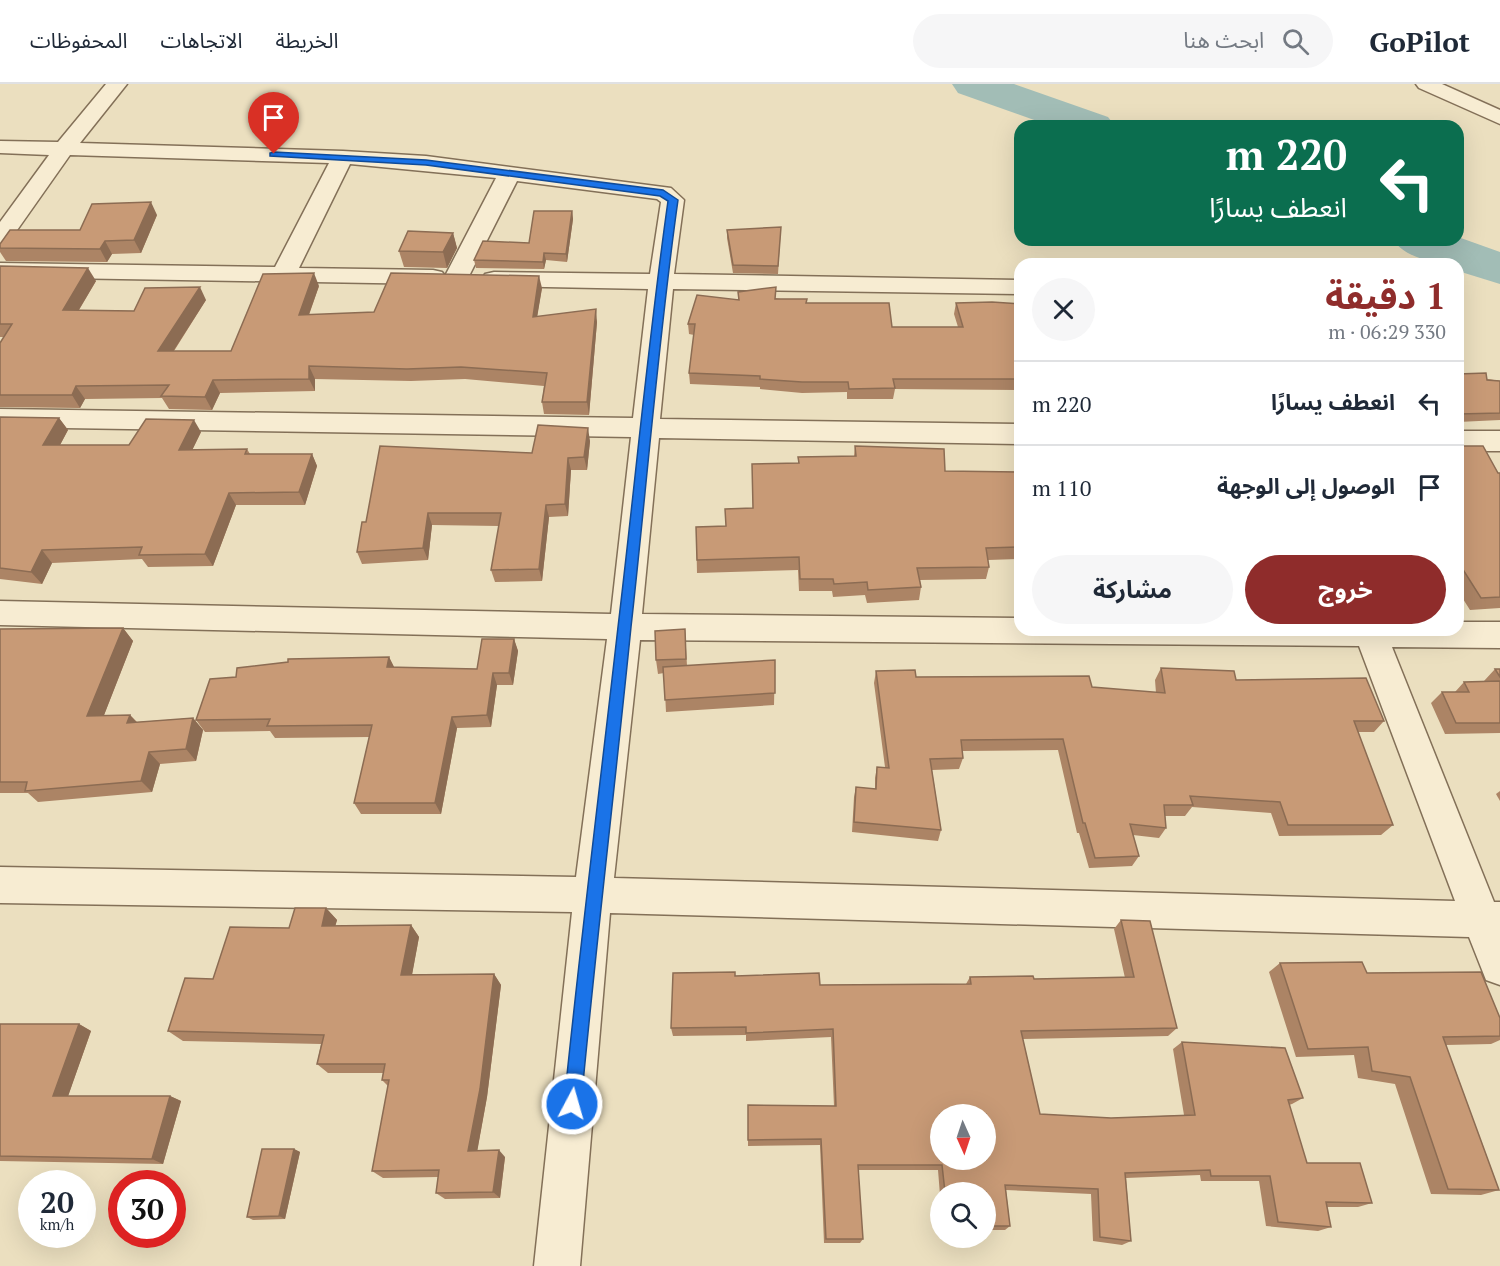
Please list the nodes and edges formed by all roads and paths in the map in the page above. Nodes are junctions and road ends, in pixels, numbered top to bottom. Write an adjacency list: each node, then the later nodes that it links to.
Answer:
1 (117, 84): 5 (street)
2 (1426, 84): 3 (street)
3 (1500, 118)
4 (0, 147): 5 (street)
5 (65, 148): 6 (street); 8 (street)
6 (343, 157): 7 (street); 10 (street)
7 (510, 173): 11 (street); 12 (street)
8 (0, 238)
9 (0, 270): 10 (street)
10 (284, 273): 11 (street)
11 (456, 278): 12 (street)
12 (661, 283): 13 (street); 15 (street)
13 (1014, 287)
14 (0, 418): 15 (street)
15 (645, 428): 16 (street); 20 (street)
16 (1014, 434)
17 (1464, 441): 18 (street)
18 (1500, 441)
19 (0, 613): 20 (street)
20 (625, 627): 21 (street); 26 (street)
21 (1014, 629)
22 (1464, 633): 23 (street)
23 (1500, 634)
24 (1372, 636): 27 (street)
25 (0, 885): 26 (street)
26 (593, 896): 27 (street); 29 (street)
27 (1491, 920): 28 (street)
28 (1500, 966)
29 (557, 1266)

